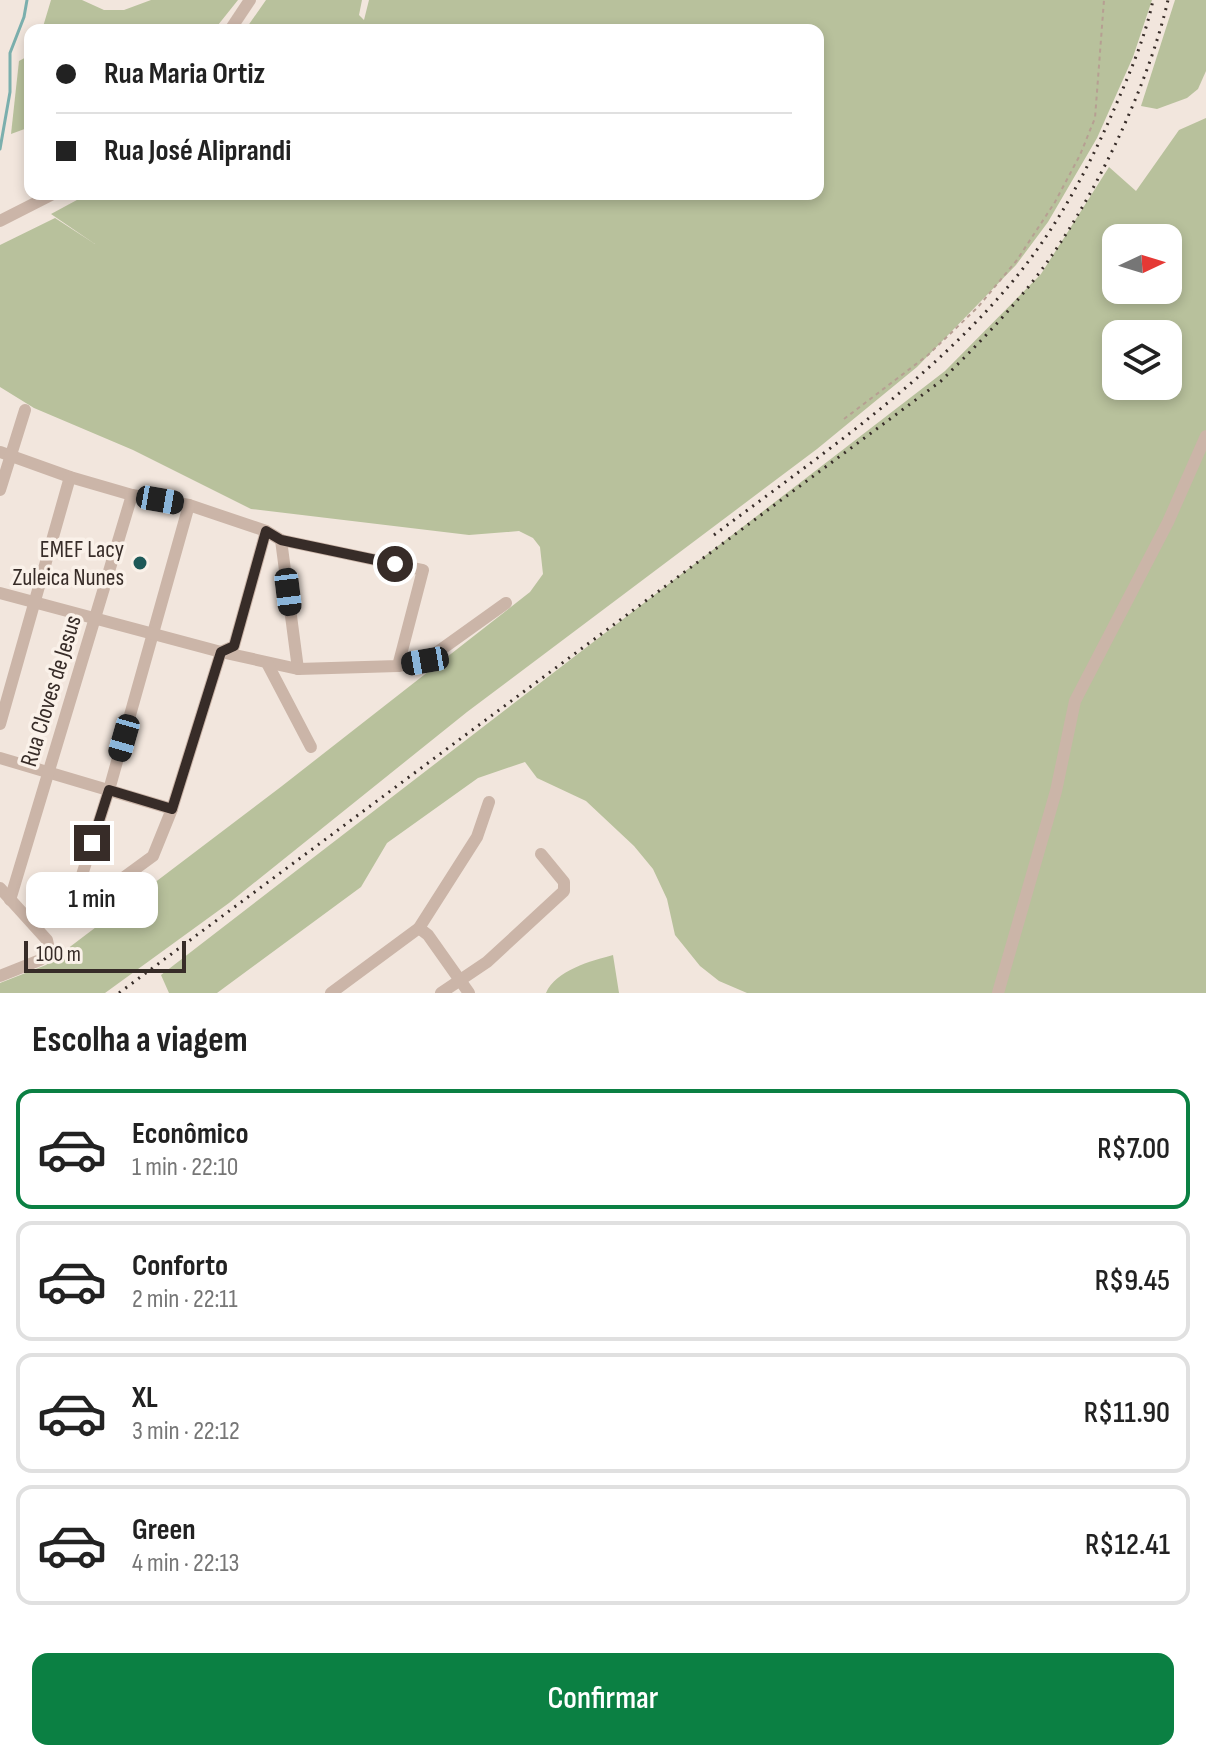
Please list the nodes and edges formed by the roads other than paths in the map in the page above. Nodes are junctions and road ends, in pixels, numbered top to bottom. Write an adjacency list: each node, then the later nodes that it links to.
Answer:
1 (250, 0): 2 (street)
2 (234, 24)
3 (41, 200): 4 (street)
4 (0, 221)
5 (25, 410): 7 (street)
6 (1206, 436): 39 (street)
7 (6, 453): 8 (street); 9 (street)
8 (70, 477): 10 (street); 15 (street)
9 (0, 490)
10 (132, 495): 11 (street); 17 (street, Rua Cloves de Jesus)
11 (189, 505): 12 (street); 18 (street)
12 (266, 531): 13 (street); 19 (street)
13 (281, 540): 21 (street); 22 (street)
14 (0, 593): 15 (street)
15 (34, 602): 17 (street); 23 (street)
16 (506, 603): 21 (street)
17 (96, 619): 18 (street); 26 (street, Rua Cloves de Jesus)
18 (154, 634): 19 (street); 27 (street)
19 (221, 652): 20 (street); 29 (street)
20 (267, 663): 22 (street); 24 (street)
21 (398, 666): 22 (street)
22 (298, 669)
23 (0, 724)
24 (311, 747)
25 (0, 758): 26 (street)
26 (50, 772): 27 (street); 32 (street, Rua Cloves de Jesus)
27 (109, 790): 29 (street); 29 (street)
28 (489, 802): 33 (street)
29 (172, 809)
30 (541, 854): 35 (street)
31 (0, 888): 32 (street)
32 (10, 900): 34 (street)
33 (419, 928): 35 (street); 36 (street)
34 (0, 976)
35 (460, 979): 37 (street); 38 (street)
36 (331, 993)
37 (441, 993)
38 (469, 993)
39 (998, 993)

